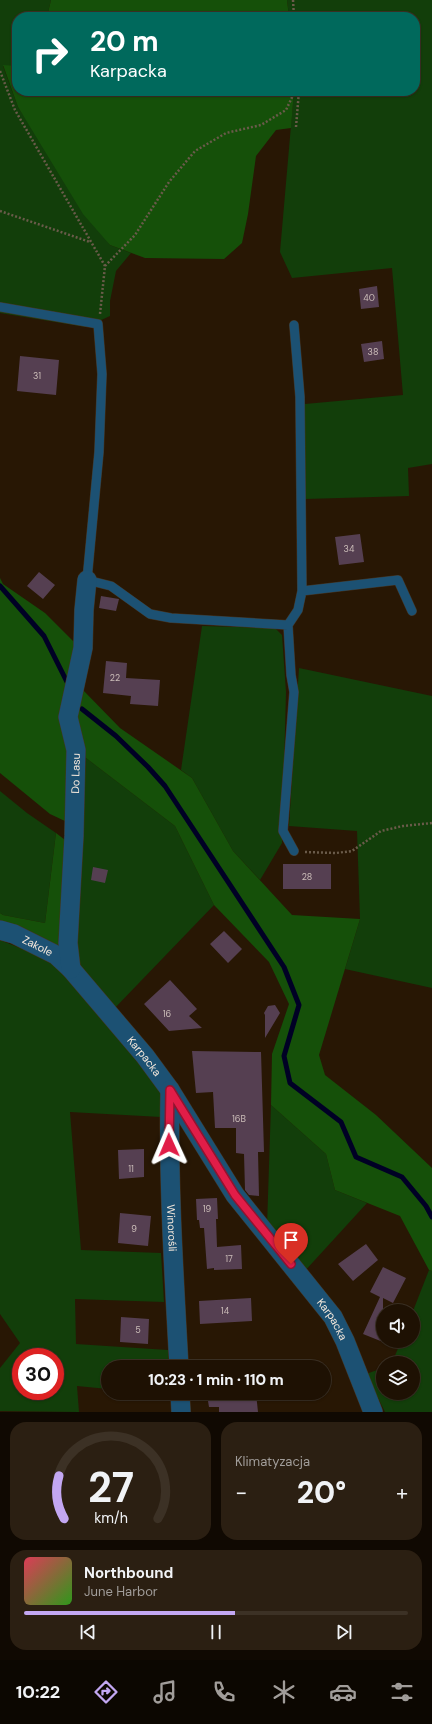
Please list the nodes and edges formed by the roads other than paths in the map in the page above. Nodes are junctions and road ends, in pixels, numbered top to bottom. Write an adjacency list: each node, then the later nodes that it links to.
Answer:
1 (0, 307): 3 (lane)
2 (294, 325): 4 (lane)
3 (87, 580): 6 (lane); 9 (street, Do Lasu)
4 (302, 591): 5 (lane); 6 (lane)
5 (412, 611)
6 (288, 625): 7 (lane)
7 (294, 851)
8 (0, 930): 9 (street, Zakole)
9 (71, 969): 10 (street, Karpacka)
10 (170, 1090): 11 (street, Winorośli); 14 (street, Karpacka)
11 (179, 1360)
12 (180, 1400): 13 (street)
13 (181, 1412)
14 (373, 1412)

